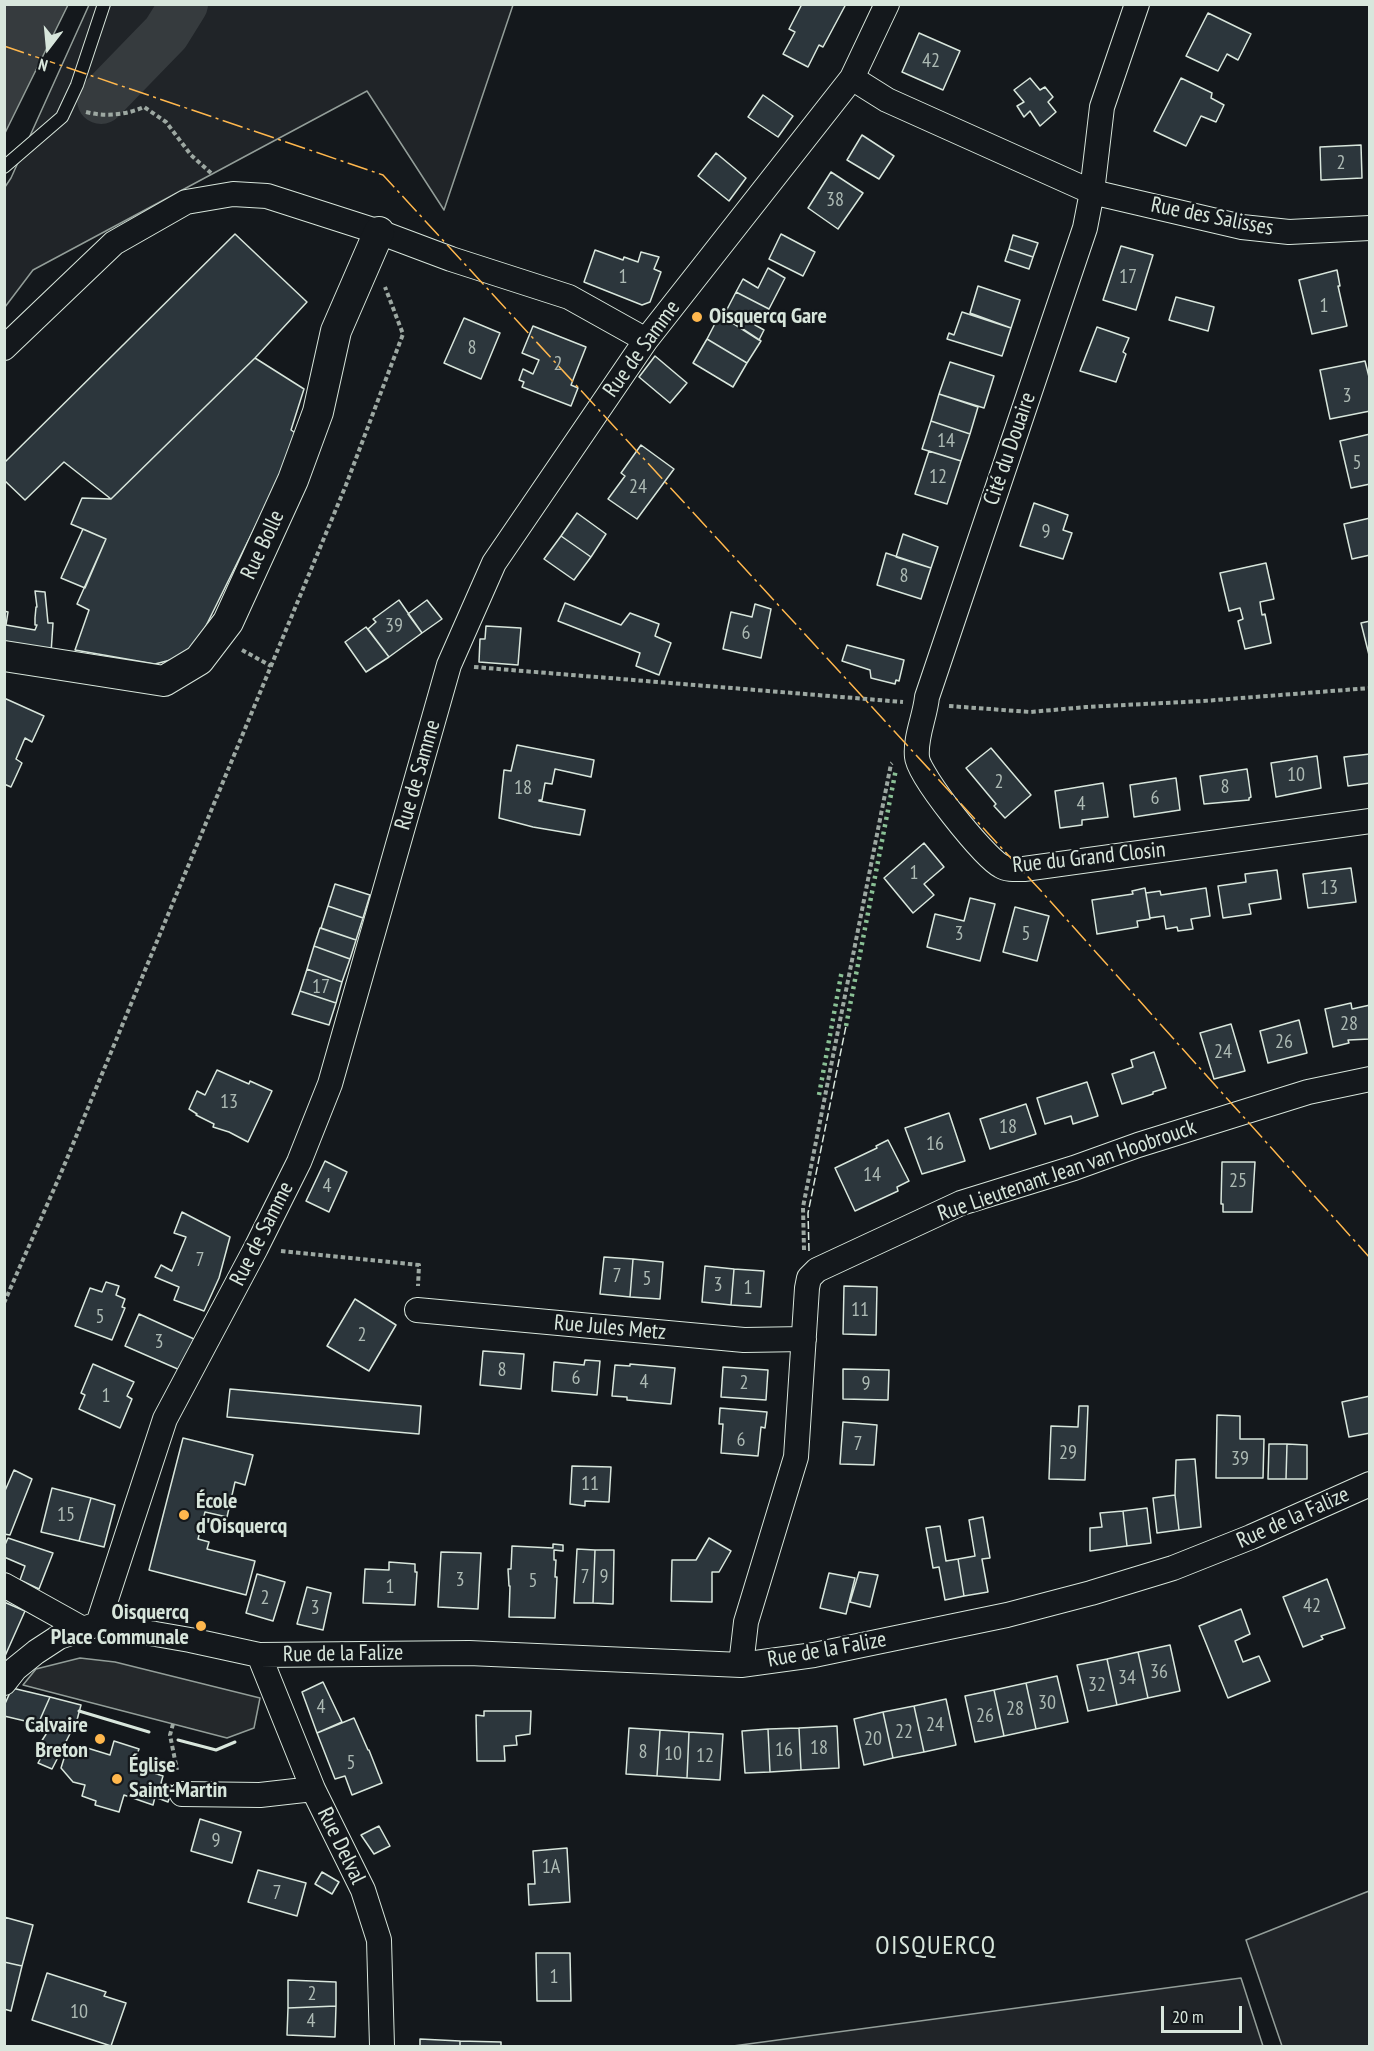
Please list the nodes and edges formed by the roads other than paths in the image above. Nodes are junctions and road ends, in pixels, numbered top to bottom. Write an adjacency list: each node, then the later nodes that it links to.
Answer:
1 (104, 4): 5 (lane)
2 (887, 4): 4 (street, Rue de Samme)
3 (1137, 4): 6 (street, Cité du Douaire)
4 (852, 78): 6 (street); 9 (street, Rue de Samme)
5 (4, 167)
6 (1092, 192): 7 (street, Rue des Salisses); 12 (street, Cité du Douaire)
7 (1370, 228)
8 (375, 241): 9 (street); 10 (street); 11 (street, Rue Bolle)
9 (646, 340): 19 (street, Rue de Samme)
10 (4, 348)
11 (4, 656)
12 (916, 759): 13 (street, Rue du Grand Closin)
13 (1370, 822)
14 (1370, 1079): 16 (street, Rue Lieutenant Jean van Hoobrouck)
15 (417, 1310): 16 (street, Rue Jules Metz)
16 (804, 1339): 21 (street)
17 (1370, 1484): 21 (street, Rue de la Falize)
18 (4, 1585): 19 (street)
19 (91, 1627): 20 (street, Rue de la Falize); 22 (street)
20 (260, 1655): 21 (street, Rue de la Falize); 23 (street, Rue Delval)
21 (741, 1665)
22 (4, 1683)
23 (313, 1789): 24 (street); 25 (street, Rue Delval)
24 (182, 1794)
25 (382, 2046)

